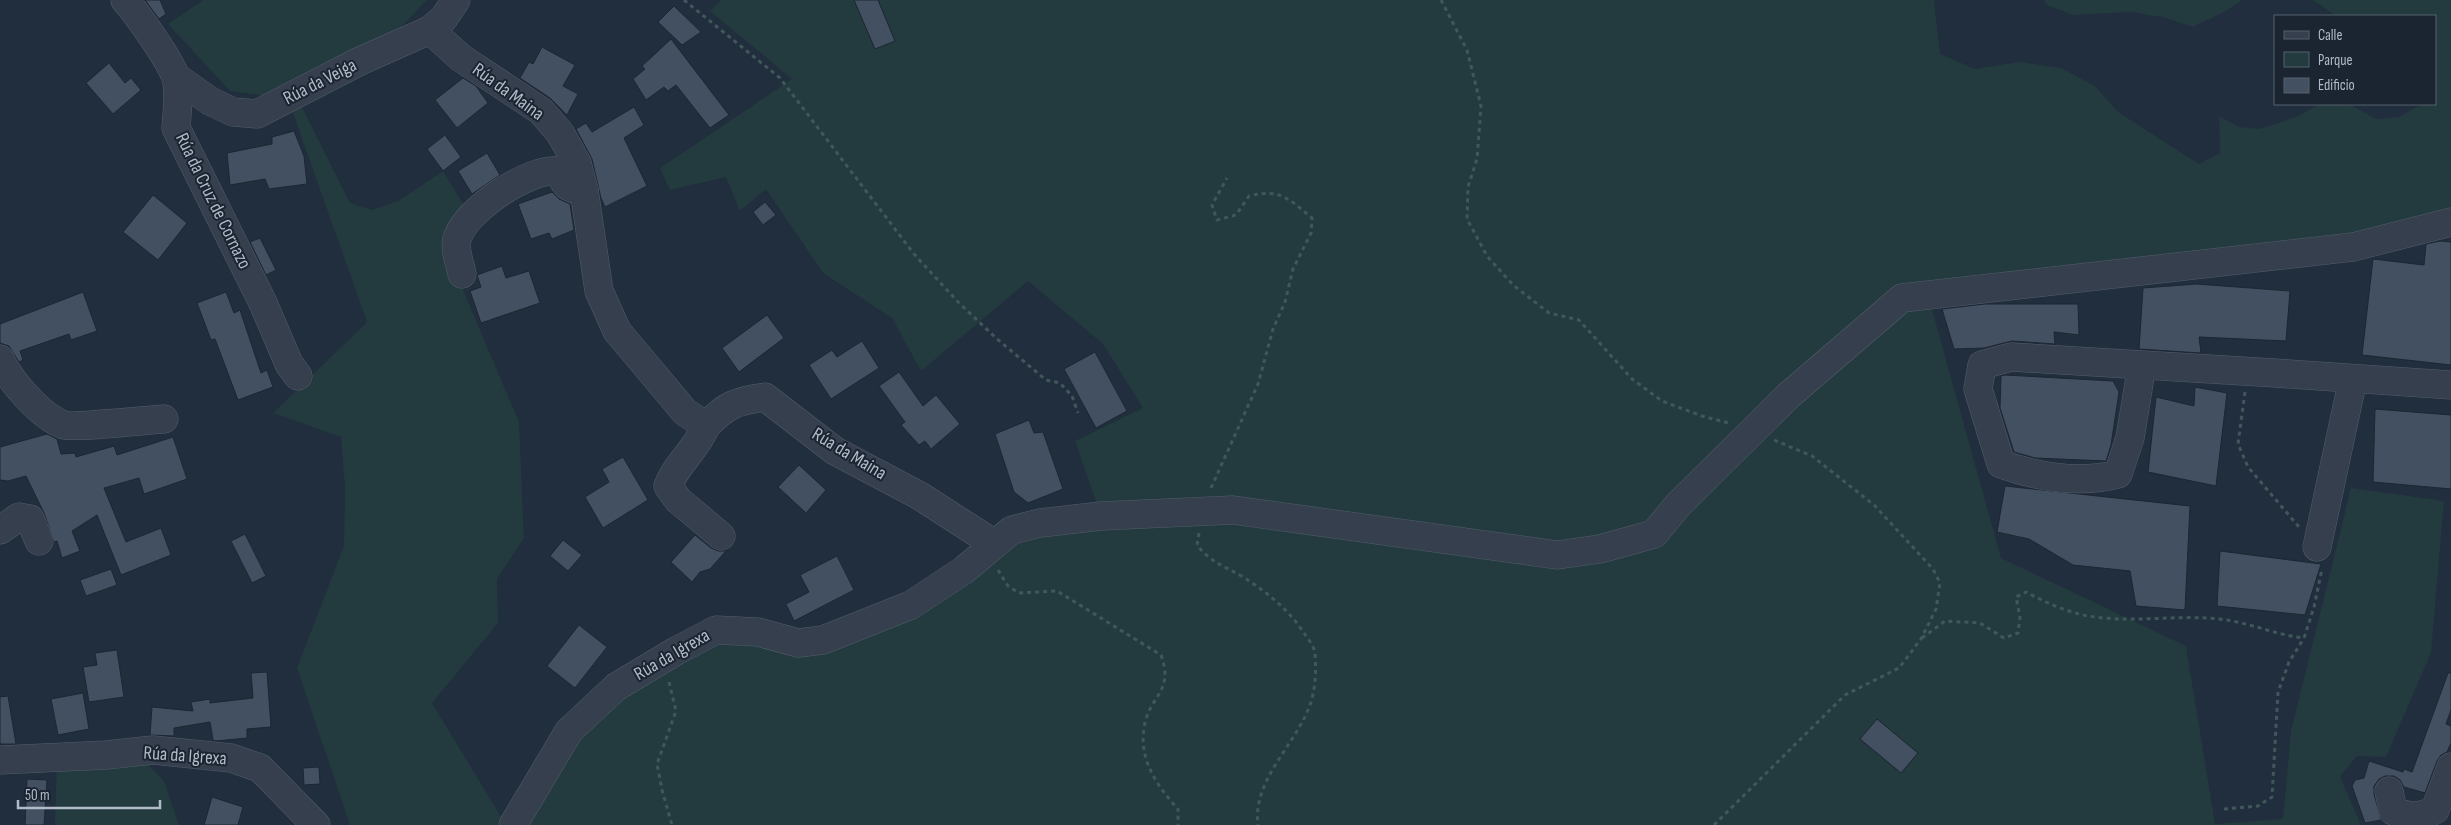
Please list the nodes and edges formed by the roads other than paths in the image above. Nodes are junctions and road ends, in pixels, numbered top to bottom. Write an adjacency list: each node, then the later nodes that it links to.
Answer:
1 (125, 0): 4 (street, Rúa da Cruz de Cornazo)
2 (456, 0): 3 (street, Rúa da Veiga)
3 (430, 30): 4 (street, Rúa da Veiga); 5 (street, Rúa da Maina)
4 (176, 77): 10 (street, Rúa da Cruz de Cornazo)
5 (584, 190): 7 (street); 14 (street, Rúa da Maina)
6 (2451, 222): 18 (street, Rúa da Igrexa)
7 (462, 274)
8 (2142, 365): 8 (street); 11 (street)
9 (3, 372): 13 (street)
10 (298, 376)
11 (2353, 379): 12 (street); 19 (street)
12 (2451, 385)
13 (164, 419)
14 (706, 426): 16 (street, Rúa da Maina); 18 (street, Rúa da Maina)
15 (0, 530): 17 (street)
16 (720, 536)
17 (39, 541)
18 (993, 543): 25 (street, Rúa da Igrexa)
19 (2318, 547)
20 (0, 760): 24 (street, Rúa da Igrexa)
21 (2451, 767): 22 (street)
22 (2388, 791)
23 (2451, 815): 26 (street)
24 (316, 825)
25 (513, 825)
26 (2447, 825)

